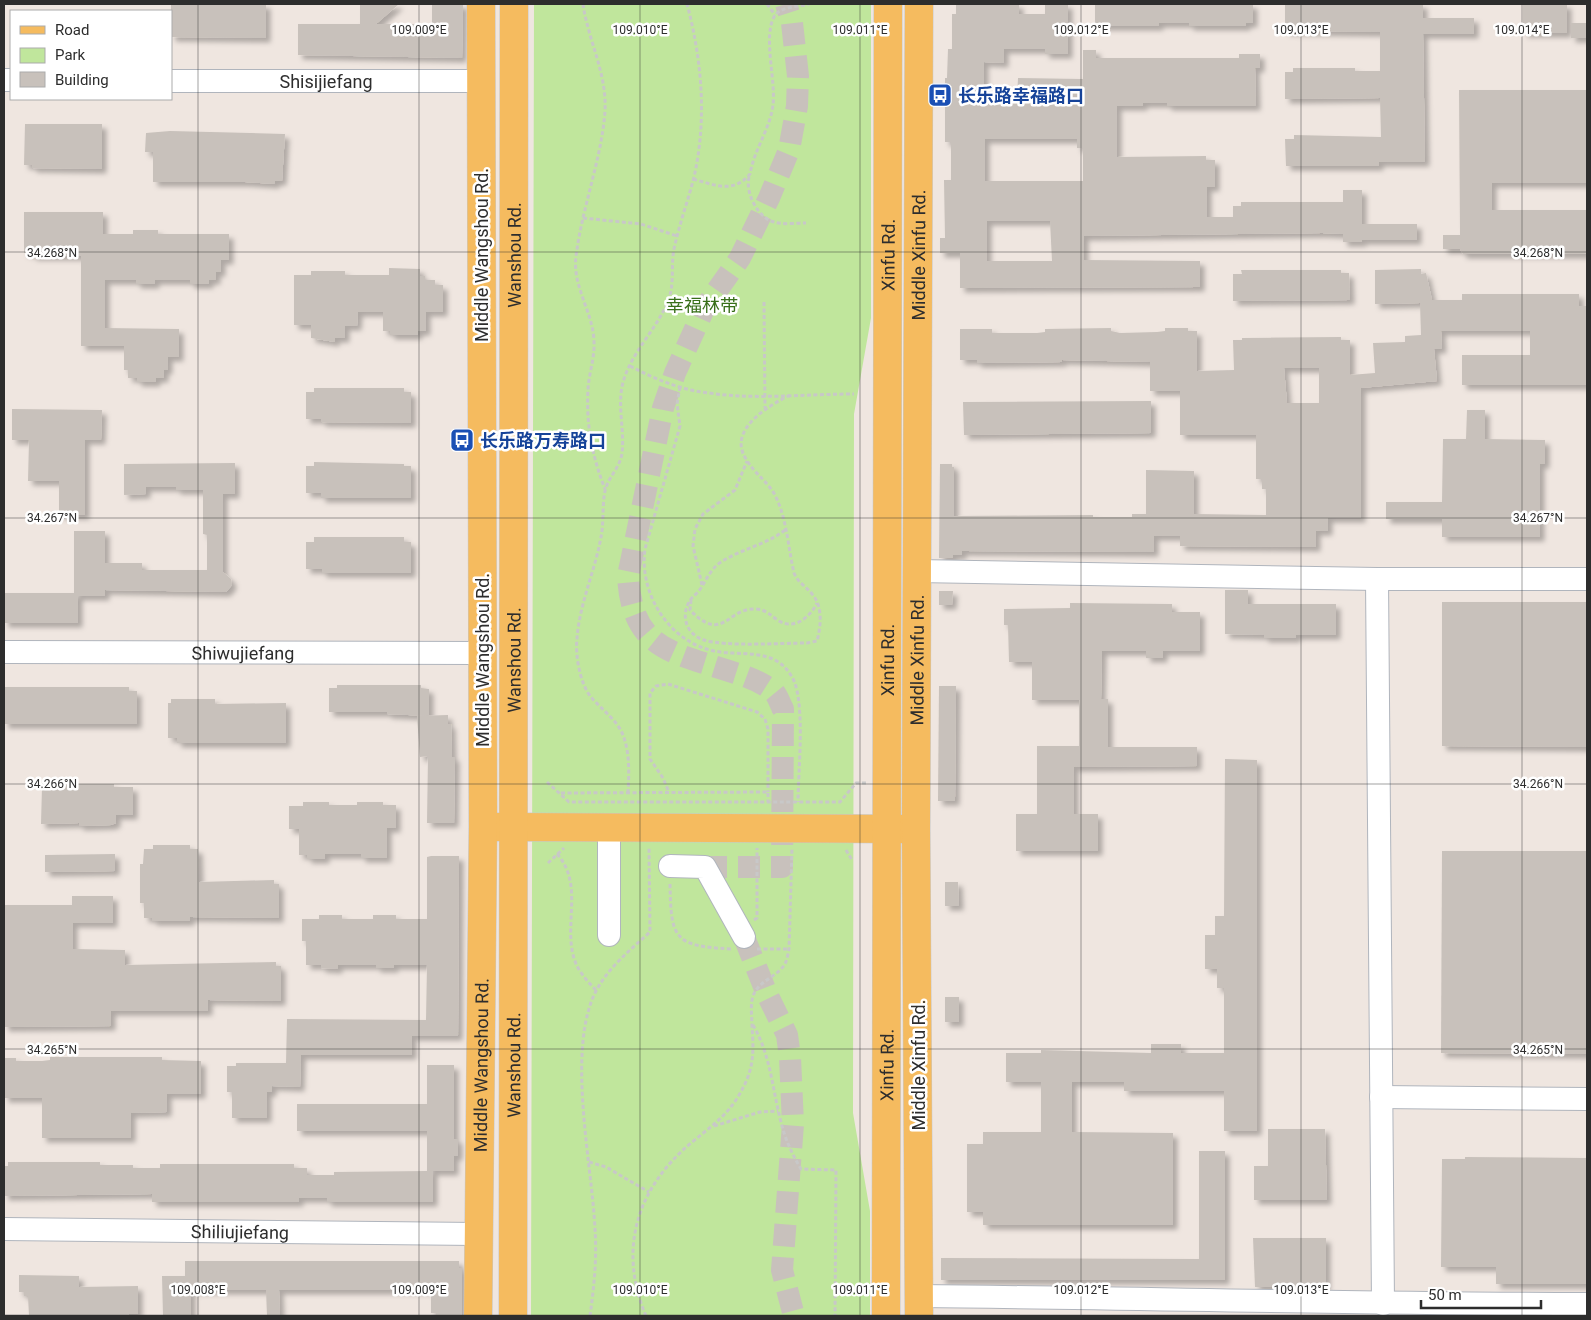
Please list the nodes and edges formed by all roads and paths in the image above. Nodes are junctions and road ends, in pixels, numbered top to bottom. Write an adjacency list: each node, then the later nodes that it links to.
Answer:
1 (481, 4): 11 (main road, Middle Wangshou Rd.)
2 (514, 4): 18 (main road, Wanshou Rd.)
3 (583, 4): 14 (path)
4 (687, 4): 13 (path)
5 (767, 4): 9 (path)
6 (809, 4): 9 (path)
7 (888, 4): 38 (main road, Xinfu Rd.)
8 (920, 4): 29 (main road, Middle Xinfu Rd.)
9 (775, 15): 12 (path)
10 (172, 81): 11 (street, Shisijiefang)
11 (481, 81): 27 (main road, Middle Wangshou Rd.)
12 (750, 174): 13 (path); 15 (path)
13 (693, 179): 16 (path)
14 (583, 218): 16 (path); 26 (path)
15 (806, 222)
16 (677, 236): 19 (path)
17 (764, 302): 22 (path)
18 (514, 307): 27 (main road); 46 (main road, Wanshou Rd.)
19 (630, 366): 20 (path); 26 (path)
20 (680, 387): 22 (path); 44 (path)
21 (854, 394): 23 (path)
22 (765, 395): 23 (path); 24 (path)
23 (790, 395): 24 (path)
24 (765, 409): 25 (path)
25 (747, 461): 28 (path); 32 (path)
26 (605, 490): 42 (path)
27 (482, 491): 36 (main road, Middle Wangshou Rd.)
28 (785, 530): 32 (path); 34 (path)
29 (917, 571): 30 (street); 49 (main road, Middle Xinfu Rd.)
30 (1377, 579): 31 (street); 64 (street)
31 (1587, 579)
32 (702, 586): 33 (path)
33 (691, 599): 34 (path); 34 (path)
34 (817, 603)
35 (4, 652): 36 (street, Shiwujiefang)
36 (482, 653): 45 (main road, Middle Wangshou Rd.)
37 (547, 782): 41 (path)
38 (887, 783): 44 (path); 48 (main road, Xinfu Rd.)
39 (668, 790): 40 (path)
40 (768, 792): 42 (path); 43 (path)
41 (560, 793): 42 (path); 43 (path)
42 (628, 793)
43 (768, 802): 44 (path)
44 (798, 802)
45 (483, 827): 46 (main road); 59 (main road, Middle Wangshou Rd.)
46 (514, 827): 47 (main road); 63 (main road, Wanshou Rd.)
47 (609, 827): 48 (main road); 56 (street)
48 (887, 829): 49 (main road); 72 (main road, Xinfu Rd.)
49 (916, 829): 62 (main road, Middle Xinfu Rd.)
50 (649, 845): 60 (path)
51 (757, 845): 55 (path)
52 (792, 845): 58 (path)
53 (557, 854): 60 (path)
54 (670, 866): 57 (street); 57 (path)
55 (757, 918)
56 (609, 935)
57 (746, 945): 58 (path)
58 (789, 950): 61 (path)
59 (480, 982): 63 (main road); 71 (main road, Middle Wangshou Rd.)
60 (596, 990): 68 (path)
61 (752, 1025): 66 (path); 67 (path)
62 (919, 1039): 72 (main road); 75 (main road, Middle Xinfu Rd.)
63 (514, 1096): 79 (main road, Wanshou Rd.)
64 (1381, 1097): 65 (street); 73 (street)
65 (1587, 1099)
66 (778, 1111): 67 (path); 82 (path)
67 (712, 1128): 69 (path)
68 (589, 1162): 69 (path); 80 (path)
69 (650, 1192): 77 (path)
70 (4, 1229): 71 (street, Shiliujiefang)
71 (477, 1234): 78 (main road, Middle Wangshou Rd.)
72 (886, 1262): 83 (main road, Xinfu Rd.)
73 (1383, 1304): 74 (street); 76 (street)
74 (1587, 1304)
75 (919, 1306): 76 (street)
76 (1244, 1308)
77 (646, 1315): 81 (path)
78 (478, 1316)
79 (513, 1316)
80 (590, 1316)
81 (639, 1316)
82 (835, 1316)
83 (886, 1316)

